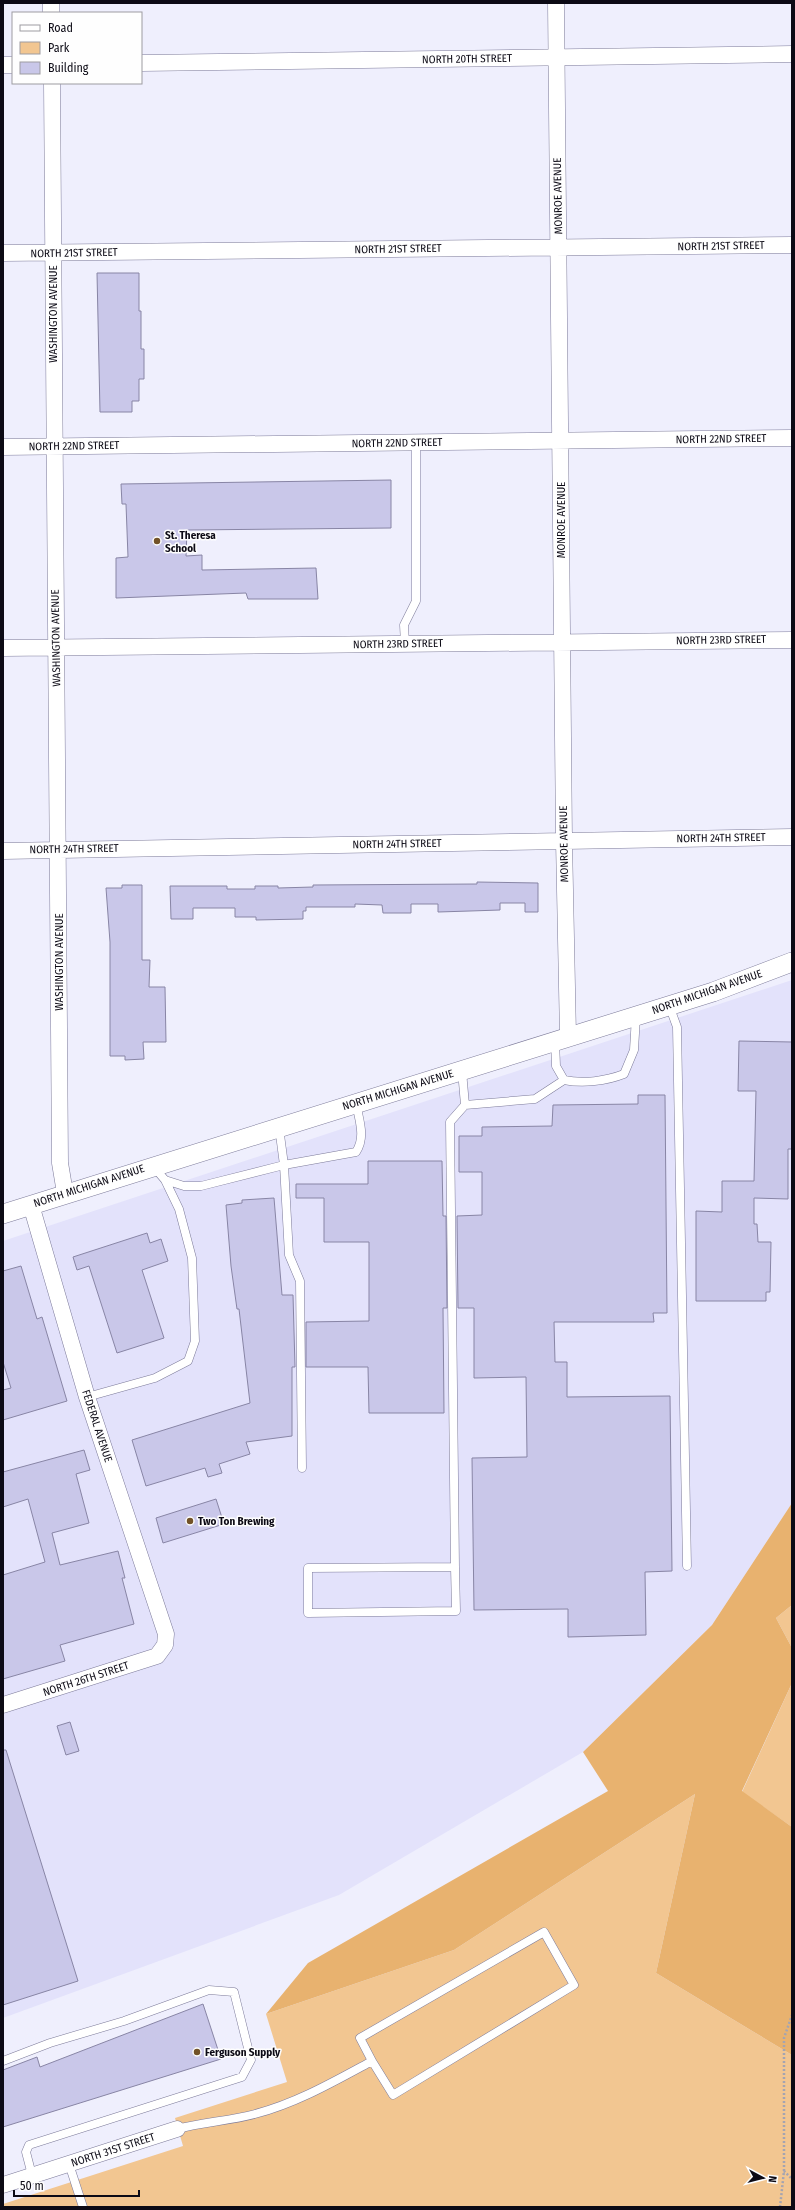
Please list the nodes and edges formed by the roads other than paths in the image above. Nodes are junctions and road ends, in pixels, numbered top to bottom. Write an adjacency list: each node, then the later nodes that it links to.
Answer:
1 (556, 3): 3 (street, MONROE AVENUE)
2 (792, 54): 3 (street, NORTH 20TH STREET)
3 (557, 58): 4 (street, NORTH 20TH STREET); 7 (street, MONROE AVENUE)
4 (142, 63)
5 (52, 84): 9 (street, WASHINGTON AVENUE)
6 (792, 245): 7 (street, NORTH 21ST STREET)
7 (559, 248): 9 (street, NORTH 21ST STREET); 11 (street, MONROE AVENUE)
8 (3, 253): 9 (street, NORTH 21ST STREET)
9 (53, 253): 14 (street, WASHINGTON AVENUE)
10 (792, 438): 11 (street, NORTH 22ND STREET)
11 (561, 441): 12 (street, NORTH 22ND STREET); 16 (street, MONROE AVENUE)
12 (416, 443): 14 (street, NORTH 22ND STREET); 17 (lane)
13 (3, 447): 14 (street, NORTH 22ND STREET)
14 (54, 447): 19 (street, WASHINGTON AVENUE)
15 (792, 640): 16 (street, NORTH 23RD STREET)
16 (562, 642): 17 (street, NORTH 23RD STREET); 21 (street, MONROE AVENUE)
17 (405, 644): 19 (street, NORTH 23RD STREET)
18 (3, 648): 19 (street, NORTH 23RD STREET)
19 (56, 648): 22 (street, WASHINGTON AVENUE)
20 (792, 837): 21 (street, NORTH 24TH STREET)
21 (564, 841): 22 (street, NORTH 24TH STREET); 27 (street, MONROE AVENUE)
22 (58, 850): 23 (street, NORTH 24TH STREET); 35 (street, WASHINGTON AVENUE)
23 (3, 851)
24 (792, 962): 25 (street, NORTH MICHIGAN AVENUE)
25 (669, 1005): 26 (street, NORTH MICHIGAN AVENUE); 40 (lane)
26 (636, 1015): 27 (street, NORTH MICHIGAN AVENUE); 29 (lane)
27 (561, 1038): 28 (street, NORTH MICHIGAN AVENUE); 29 (lane)
28 (462, 1070): 30 (street, NORTH MICHIGAN AVENUE); 31 (lane)
29 (564, 1080): 31 (lane)
30 (356, 1102): 32 (street, NORTH MICHIGAN AVENUE); 33 (lane)
31 (465, 1105): 41 (lane)
32 (279, 1126): 33 (lane); 34 (street, NORTH MICHIGAN AVENUE)
33 (284, 1165): 34 (lane); 39 (lane)
34 (159, 1173): 35 (street, NORTH MICHIGAN AVENUE); 38 (lane)
35 (65, 1193): 36 (street, NORTH MICHIGAN AVENUE)
36 (31, 1204): 37 (street, NORTH MICHIGAN AVENUE); 38 (street, FEDERAL AVENUE)
37 (3, 1214)
38 (88, 1397): 42 (street, FEDERAL AVENUE)
39 (302, 1468)
40 (687, 1566)
41 (455, 1567): 41 (lane)
42 (165, 1646): 43 (street, NORTH 26TH STREET)
43 (3, 1705)
44 (3, 2061): 48 (lane)
45 (372, 2061): 45 (lane); 46 (lane)
46 (177, 2129): 47 (street, NORTH 31ST STREET)
47 (69, 2164): 48 (street, NORTH 31ST STREET); 50 (lane)
48 (32, 2175): 49 (street, NORTH 31ST STREET)
49 (3, 2185)
50 (82, 2207)

